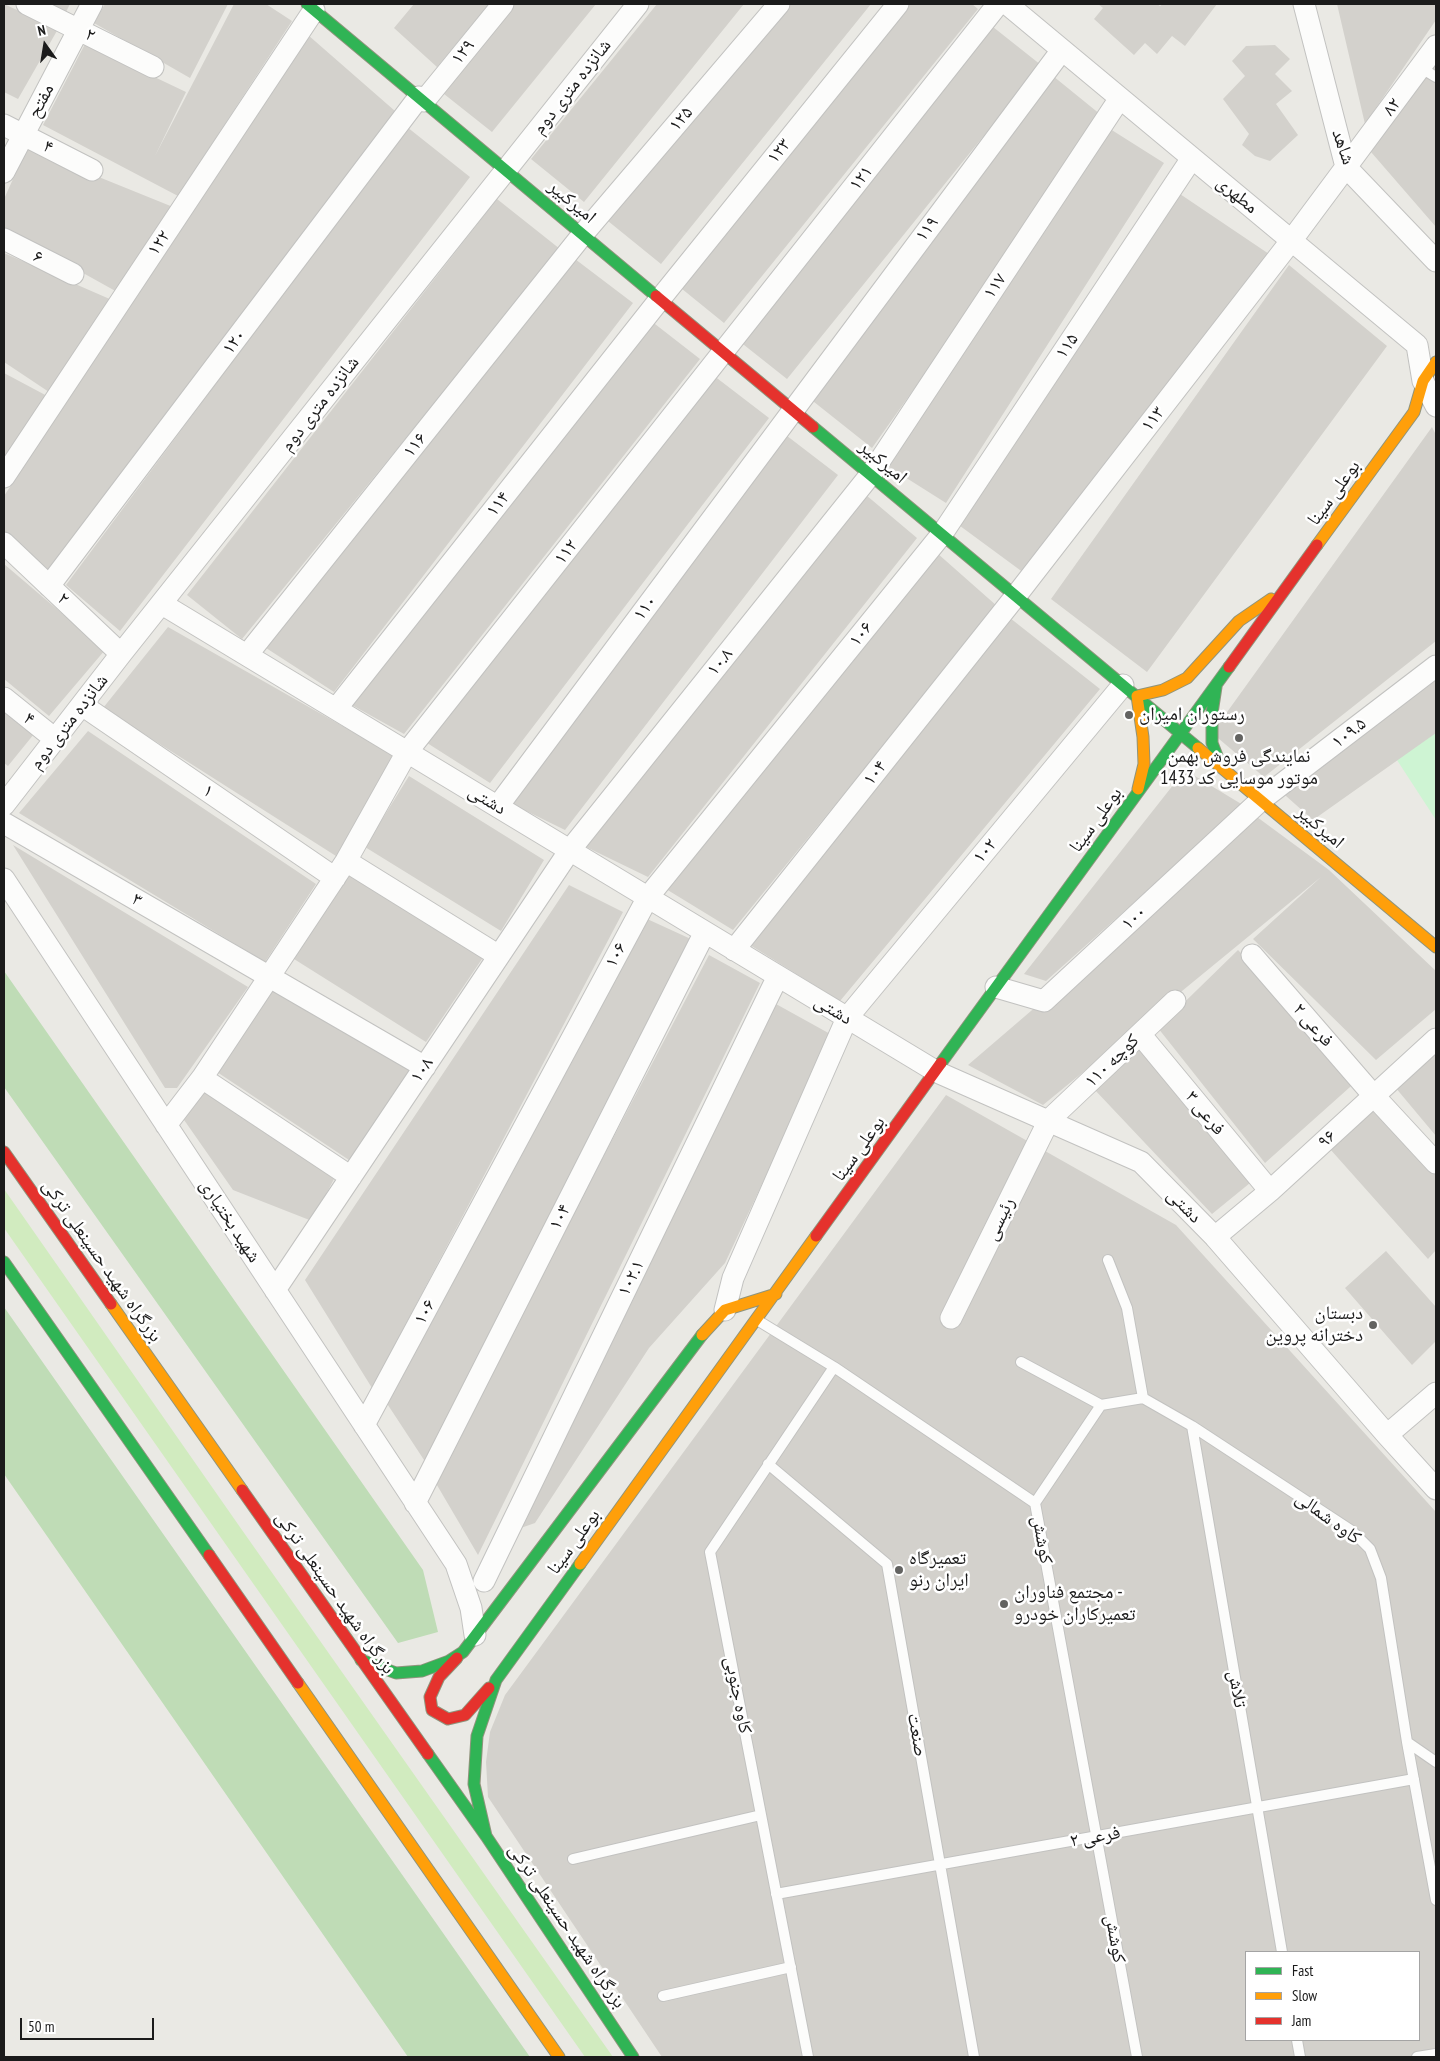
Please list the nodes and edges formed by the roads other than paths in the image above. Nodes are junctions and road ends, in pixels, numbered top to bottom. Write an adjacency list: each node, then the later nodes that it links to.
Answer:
1 (27, 4): 11 (street, ۲)
2 (92, 4): 11 (street, مفتح)
3 (503, 4): 17 (street, ۱۲۹)
4 (638, 4): 23 (street, شانزده متری دوم)
5 (779, 4): 25 (street, ۱۲۵)
6 (898, 4): 30 (street, ۱۲۳)
7 (998, 4): 31 (street, ۱۲۱)
8 (1007, 4): 13 (street, مطهری)
9 (1304, 4): 21 (street, شاهد)
10 (311, 7): 17 (main road, امیرکبیر); 37 (street, ۱۲۲)
11 (79, 30): 14 (street, ۲); 19 (street, مفتح)
12 (1436, 46): 15 (street, ۸۲)
13 (1062, 50): 16 (street, مطهری); 35 (street, ۱۱۹)
14 (153, 67)
15 (1429, 72): 21 (street, ۸۲)
16 (1120, 98): 20 (street, مطهری); 36 (street, ۱۱۷)
17 (422, 99): 23 (main road, امیرکبیر); 40 (street, ۱۲۰)
18 (4, 125): 19 (street, ۴)
19 (23, 135): 22 (street, ۴); 24 (street, مفتح)
20 (1192, 158): 27 (street, مطهری); 38 (street, ۱۱۵)
21 (1346, 167): 27 (street, ۸۲); 28 (street, شاهد)
22 (92, 170)
23 (506, 170): 25 (main road, امیرکبیر); 43 (street, شانزده متری دوم)
24 (4, 172)
25 (583, 234): 30 (main road, امیرکبیر); 45 (street, ۱۱۶)
26 (4, 239): 29 (street, ۶)
27 (1291, 240): 33 (street, مطهری); 42 (street, ۱۱۳)
28 (1436, 261)
29 (72, 274)
30 (660, 299): 31 (main road, امیرکبیر); 51 (street, ۱۱۴)
31 (724, 352): 35 (main road, امیرکبیر); 54 (street, ۱۱۲)
32 (1436, 362): 33 (main road, بوعلی سینا)
33 (1423, 381): 34 (street, مطهری); 41 (main road, بوعلی سینا)
34 (1436, 406)
35 (793, 410): 36 (main road, امیرکبیر); 59 (street, ۱۱۰)
36 (871, 474): 38 (main road, امیرکبیر); 61 (street, ۱۰.۸)
37 (4, 477)
38 (942, 534): 42 (main road, امیرکبیر); 64 (street, ۱۰۶)
39 (4, 543): 40 (street, ۲)
40 (49, 586): 44 (street, ۲)
41 (1287, 588): 47 (main road, بوعلی سینا); 48 (main road)
42 (1015, 596): 48 (main road, امیرکبیر); 67 (street, ۱۰۴)
43 (162, 604): 44 (street, شانزده متری دوم); 45 (street, دشتی)
44 (121, 654): 50 (street, شانزده متری دوم)
45 (247, 655): 51 (street, دشتی)
46 (1436, 666): 57 (street, ۱۰۹.۵)
47 (1217, 685): 52 (main road, بوعلی سینا); 55 (main road)
48 (1130, 690): 52 (main road, امیرکبیر); 56 (main road); 74 (street, ۱۰۲)
49 (4, 698): 53 (street, ۴)
50 (82, 705): 53 (street, شانزده متری دوم); 62 (street, ۱)
51 (336, 709): 54 (street, دشتی)
52 (1182, 733): 55 (main road, امیرکبیر); 56 (main road, بوعلی سینا)
53 (55, 739): 58 (street, شانزده متری دوم)
54 (407, 752): 59 (street, دشتی); 62 (street, ۱۱۲)
55 (1221, 766): 57 (main road, امیرکبیر)
56 (1138, 793): 72 (main road, بوعلی سینا)
57 (1261, 800): 66 (main road, امیرکبیر); 72 (street, ۱۰۰)
58 (4, 805)
59 (498, 806): 61 (street, دشتی)
60 (4, 823): 70 (street, ۳)
61 (570, 850): 64 (street, دشتی); 69 (street, ۱۰۸)
62 (340, 869): 69 (street, ۱); 70 (street, ۱۱۲)
63 (4, 878): 82 (street, شهید بختیاری)
64 (648, 897): 65 (street, دشتی); 99 (street, ۱۰۶)
65 (705, 932): 67 (street, دشتی); 104 (street, ۱۰۴)
66 (1433, 937)
67 (734, 950): 71 (street, دشتی)
68 (1252, 955): 80 (street, فرعی ۲)
69 (499, 956): 77 (street, ۱۰۸)
70 (269, 976): 77 (street, ۳); 79 (street, ۱۱۲)
71 (778, 976): 74 (street, دشتی); 108 (street, ۱۰۲.۱)
72 (996, 987): 78 (main road, بوعلی سینا)
73 (1175, 1001): 75 (street, کوچه ۱۱۰)
74 (847, 1018): 78 (street, دشتی); 92 (street, ۱۰۲)
75 (1140, 1034): 81 (street, کوچه ۱۱۰); 86 (street, فرعی ۳)
76 (1436, 1038): 80 (street, ۹۶)
77 (425, 1067): 85 (street, ۱۰۸)
78 (937, 1072): 81 (street, دشتی); 91 (main road, بوعلی سینا)
79 (202, 1078): 82 (street, ۱۱۲); 85 (street)
80 (1374, 1096): 84 (street, فرعی ۲); 86 (street, ۹۶)
81 (1050, 1120): 87 (street, دشتی); 93 (street, رئیسی)
82 (166, 1125): 90 (street, شهید بختیاری)
83 (4, 1152): 110 (main road, بزرگراه شهید حسینعلی ترکی)
84 (1436, 1163)
85 (351, 1177): 90 (street, ۱۰۸)
86 (1270, 1192): 87 (street, ۹۶)
87 (1215, 1237): 101 (street, دشتی)
88 (1108, 1260): 97 (lane)
89 (4, 1262): 128 (main road)
90 (275, 1290): 99 (street, شهید بختیاری)
91 (776, 1294): 92 (main road, بوعلی سینا); 92 (main road)
92 (743, 1315): 95 (lane, کوشش); 107 (main road, بوعلی سینا); 111 (main road, بوعلی سینا)
93 (952, 1318)
94 (1021, 1362): 98 (lane)
95 (834, 1367): 102 (lane, کاوه جنوبی); 105 (lane, کوشش)
96 (1436, 1393): 101 (street)
97 (1143, 1398): 98 (lane); 100 (lane, کاوه شمالی)
98 (1101, 1406): 105 (lane)
99 (364, 1425): 104 (street, شهید بختیاری)
100 (1192, 1426): 112 (lane, کاوه شمالی); 115 (lane, تلاش)
101 (1387, 1435): 103 (street, دشتی)
102 (768, 1464): 116 (lane, کاوه جنوبی); 120 (lane, صنعت)
103 (1436, 1488)
104 (415, 1503): 106 (street, شهید بختیاری)
105 (1035, 1503): 118 (lane, کوشش)
106 (456, 1564): 108 (street); 109 (street)
107 (519, 1578): 108 (street); 109 (main road, بوعلی سینا)
108 (484, 1581)
109 (469, 1644): 110 (main road, بوعلی سینا); 111 (main road)
110 (361, 1660): 117 (main road, بزرگراه شهید حسینعلی ترکی)
111 (496, 1680): 117 (main road, بوعلی سینا)
112 (1407, 1742): 113 (lane); 114 (lane, کاوه شمالی)
113 (1436, 1762)
114 (1414, 1779): 115 (lane, فرعی ۲); 122 (lane, کاوه شمالی)
115 (1258, 1808): 118 (lane, فرعی ۲); 123 (lane, تلاش)
116 (761, 1815): 119 (lane); 121 (lane, کاوه جنوبی)
117 (486, 1836): 129 (main road, بزرگراه شهید حسینعلی ترکی)
118 (1096, 1836): 120 (lane, فرعی ۲); 132 (lane, کوشش)
119 (573, 1859)
120 (940, 1865): 121 (lane, فرعی ۲); 131 (lane, صنعت)
121 (776, 1894): 124 (lane, کاوه جنوبی)
122 (1436, 1900)
123 (1282, 1951)
124 (791, 1967): 125 (lane); 130 (lane, کاوه جنوبی)
125 (663, 1996)
126 (1297, 2041): 133 (lane)
127 (1436, 2054): 134 (lane)
128 (559, 2057)
129 (633, 2057)
130 (808, 2057)
131 (974, 2057)
132 (1137, 2057)
133 (1300, 2057)
134 (1417, 2057)

